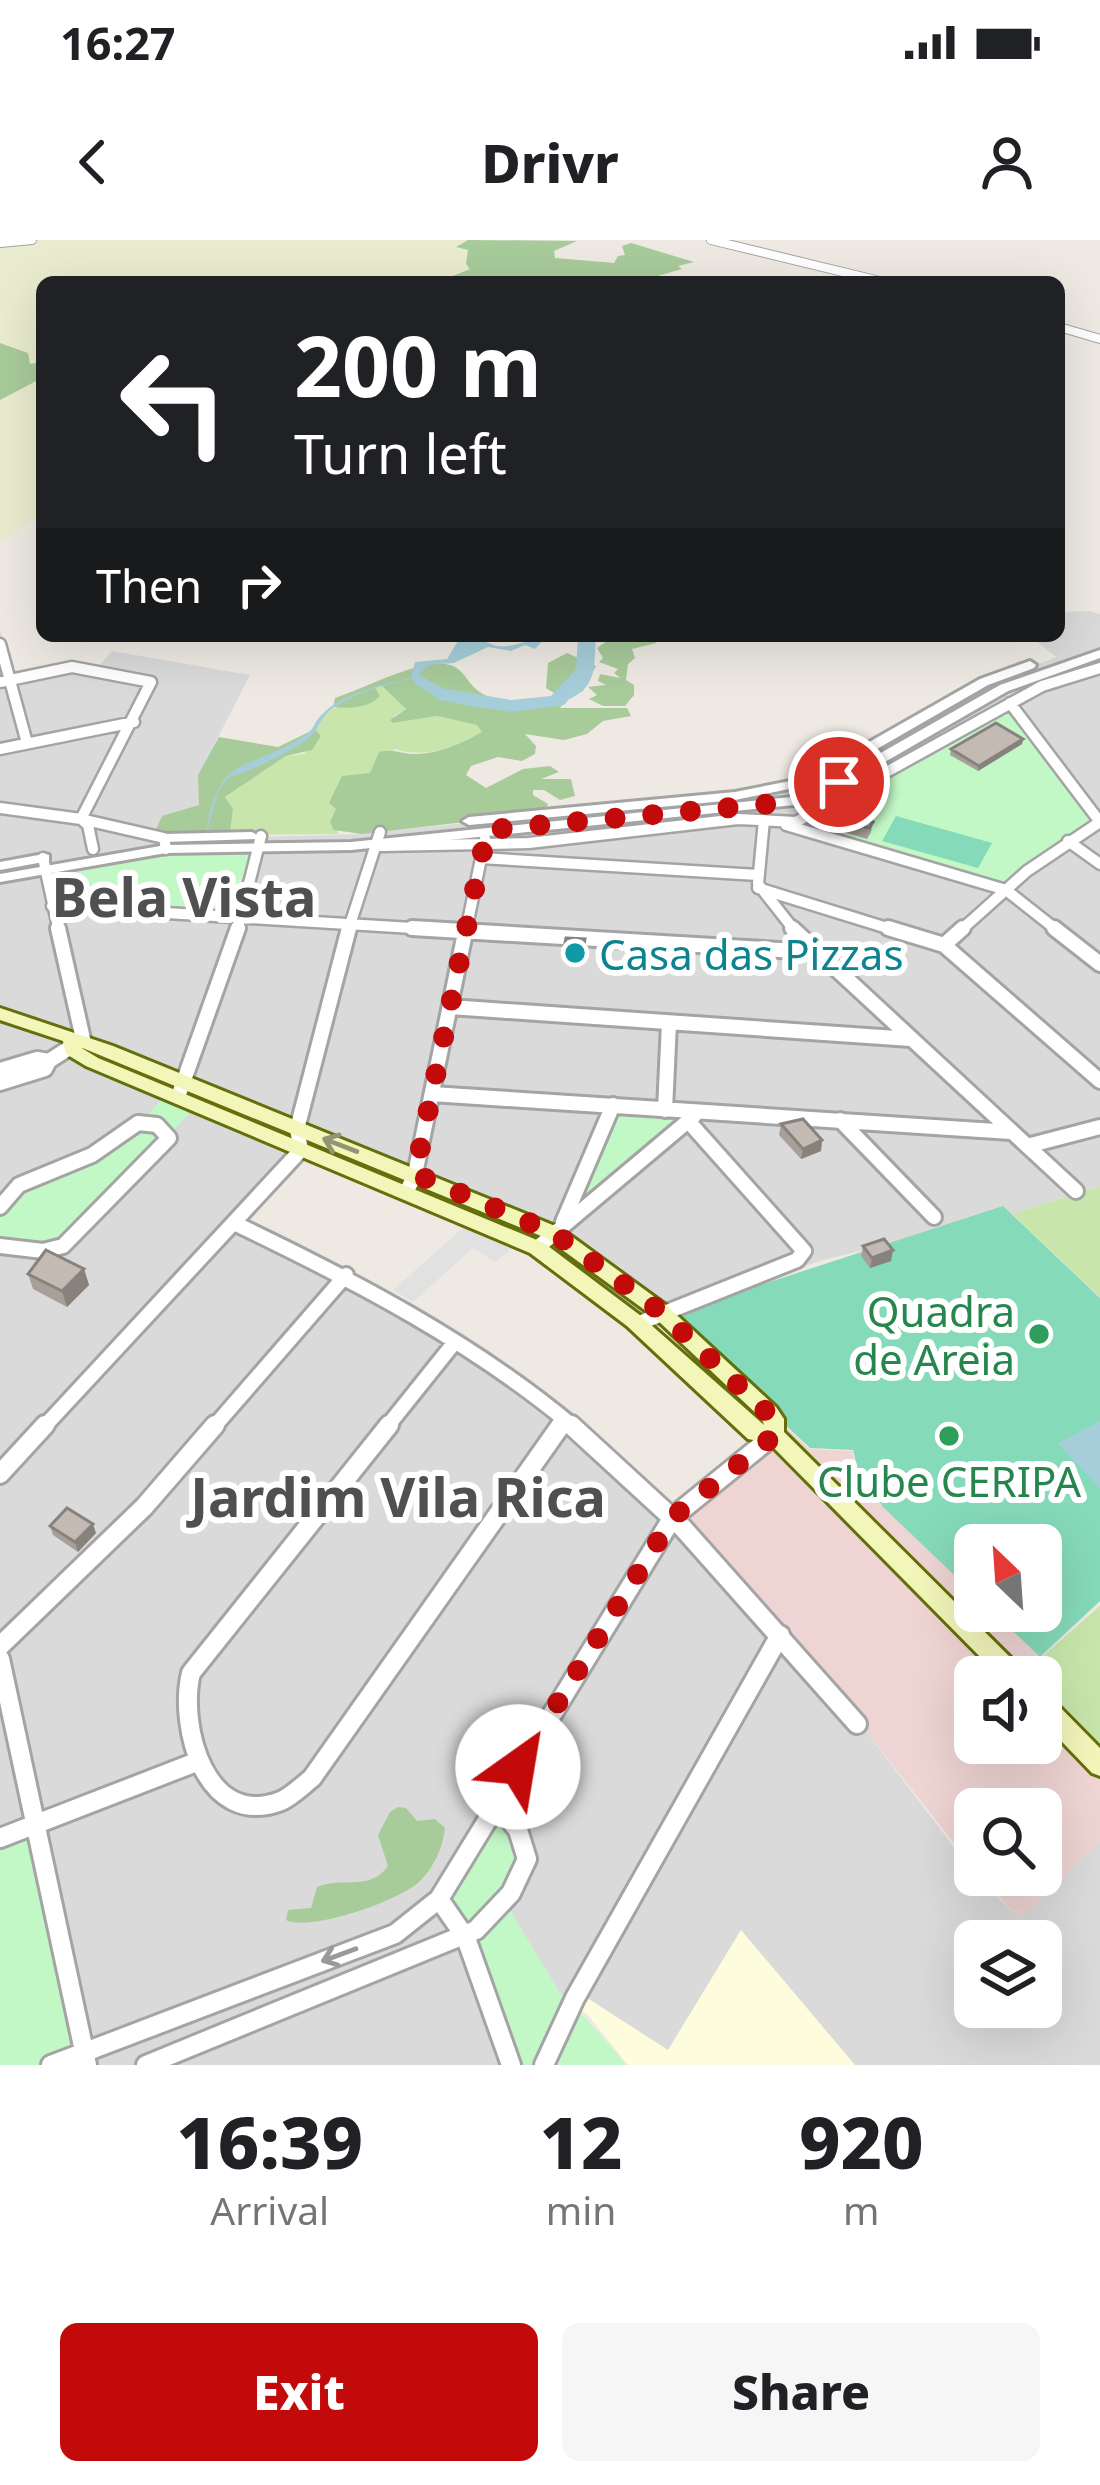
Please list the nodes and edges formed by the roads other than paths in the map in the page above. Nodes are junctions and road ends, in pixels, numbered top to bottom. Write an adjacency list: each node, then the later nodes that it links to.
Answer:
1 (32, 240): 3 (street)
2 (711, 240): 4 (street)
3 (0, 243)
4 (859, 276)
5 (1065, 329): 6 (street)
6 (1100, 339)
7 (0, 644): 11 (street)
8 (1100, 645): 22 (street)
9 (1100, 654): 22 (street)
10 (1096, 670): 12 (street); 13 (street)
11 (5, 681): 14 (street); 15 (street)
12 (1100, 684)
13 (1010, 703): 20 (street); 21 (street)
14 (134, 722): 15 (street); 18 (street)
15 (27, 742): 16 (street)
16 (0, 748)
17 (0, 808): 18 (street)
18 (80, 818): 26 (street); 27 (street)
19 (764, 820): 21 (street); 22 (street); 32 (street)
20 (1100, 822): 24 (street)
21 (781, 824): 33 (street)
22 (485, 837): 23 (street); 32 (street); 37 (street)
23 (377, 840): 25 (street); 36 (street)
24 (1068, 841): 29 (street); 33 (street)
25 (260, 842): 26 (street); 35 (street)
26 (165, 843): 27 (street); 28 (street)
27 (93, 850): 28 (street)
28 (44, 864): 30 (street); 31 (street); 34 (street)
29 (1100, 864)
30 (0, 866)
31 (0, 878)
32 (758, 881): 38 (street); 39 (street)
33 (1006, 890): 38 (street); 40 (street)
34 (52, 906): 35 (street); 45 (street)
35 (243, 914): 36 (street); 50 (street)
36 (350, 922): 37 (street); 57 (street)
37 (463, 930): 39 (street); 41 (street)
38 (944, 945): 48 (street)
39 (813, 952): 44 (street)
40 (1100, 964)
41 (450, 1006): 43 (street); 51 (street)
42 (0, 1014): 45 (main road)
43 (669, 1023): 44 (street); 53 (street)
44 (912, 1040): 58 (street)
45 (75, 1044): 46 (street); 50 (main road)
46 (49, 1061): 47 (street); 49 (street)
47 (0, 1070)
48 (1100, 1081)
49 (0, 1083)
50 (181, 1089): 57 (main road); 60 (main road)
51 (432, 1094): 52 (street); 61 (street)
52 (613, 1105): 53 (street); 66 (street)
53 (664, 1110): 54 (street)
54 (693, 1117): 55 (street); 66 (street); 70 (street)
55 (840, 1120): 58 (street); 64 (street)
56 (1100, 1127): 59 (street)
57 (297, 1129): 60 (street); 61 (main road, one-way to 57)
58 (1011, 1132): 59 (street)
59 (1027, 1146): 62 (street)
60 (301, 1150): 61 (main road); 65 (street)
61 (411, 1182): 66 (main road); 68 (main road)
62 (1076, 1191)
63 (0, 1207): 67 (street)
64 (934, 1216)
65 (236, 1224): 69 (street); 75 (street)
66 (557, 1229): 68 (street); 70 (main road)
67 (0, 1246)
68 (537, 1248): 71 (main road)
69 (346, 1275): 72 (street); 78 (street)
70 (660, 1311): 71 (street); 74 (main road)
71 (638, 1324): 74 (main road)
72 (454, 1343): 73 (street); 83 (street)
73 (565, 1420): 76 (street); 83 (street)
74 (775, 1435): 76 (street); 79 (main road)
75 (0, 1474)
76 (673, 1517): 77 (street); 85 (street)
77 (780, 1635): 81 (street); 94 (street)
78 (0, 1646)
79 (994, 1656)
80 (0, 1659): 86 (street)
81 (857, 1724)
82 (1062, 1726): 84 (main road)
83 (199, 1761): 86 (street)
84 (1100, 1765)
85 (495, 1802): 88 (street); 89 (street)
86 (33, 1826): 87 (street); 90 (street)
87 (0, 1838)
88 (440, 1899): 89 (street); 90 (street, one-way to 90)
89 (466, 1938): 92 (street); 93 (street)
90 (85, 2059): 91 (street)
91 (51, 2065)
92 (146, 2065)
93 (511, 2065)
94 (544, 2065)

